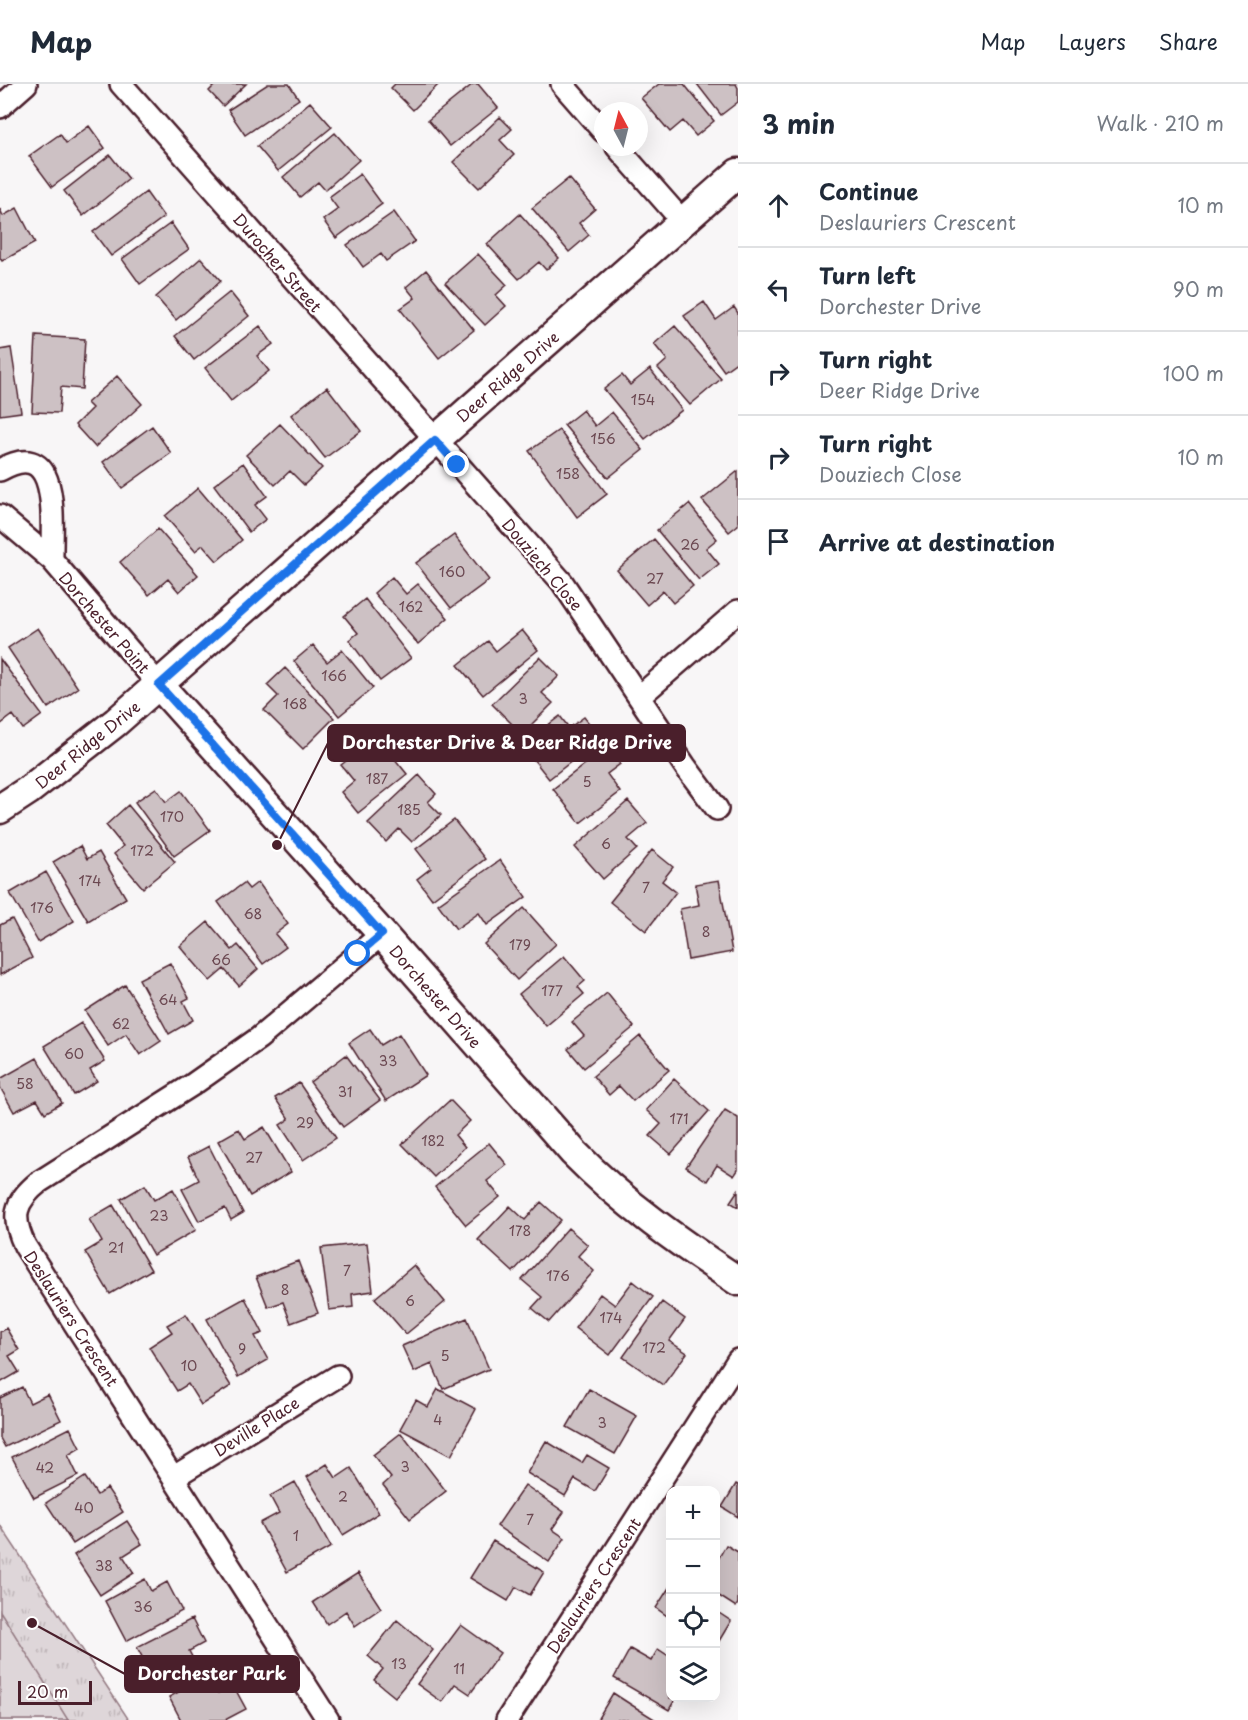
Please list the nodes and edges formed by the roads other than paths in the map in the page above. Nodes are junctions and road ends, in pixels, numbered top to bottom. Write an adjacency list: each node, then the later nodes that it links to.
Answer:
1 (26, 84): 4 (street)
2 (121, 84): 9 (street, Durocher Street)
3 (562, 84): 5 (street)
4 (0, 107)
5 (594, 121)
6 (625, 156): 8 (street)
7 (738, 173): 8 (street, Deer Ridge Drive)
8 (682, 222): 9 (street, Deer Ridge Drive)
9 (435, 440): 14 (street, Deer Ridge Drive); 15 (street, Douziech Close)
10 (0, 470): 12 (street, Dorchester Point)
11 (0, 516): 12 (street, Dorchester Point)
12 (52, 560): 14 (street, Dorchester Point)
13 (738, 611): 15 (street)
14 (159, 685): 16 (street, Deer Ridge Drive); 18 (street, Dorchester Drive)
15 (639, 697): 17 (street, Douziech Close)
16 (0, 809)
17 (717, 809)
18 (382, 934): 19 (street, Dorchester Drive); 22 (street, Deslauriers Crescent)
19 (738, 1281)
20 (738, 1360): 24 (street, Deslauriers Crescent)
21 (338, 1376): 22 (street, Deville Place)
22 (174, 1477): 23 (street, Deslauriers Crescent)
23 (328, 1720)
24 (507, 1720)

